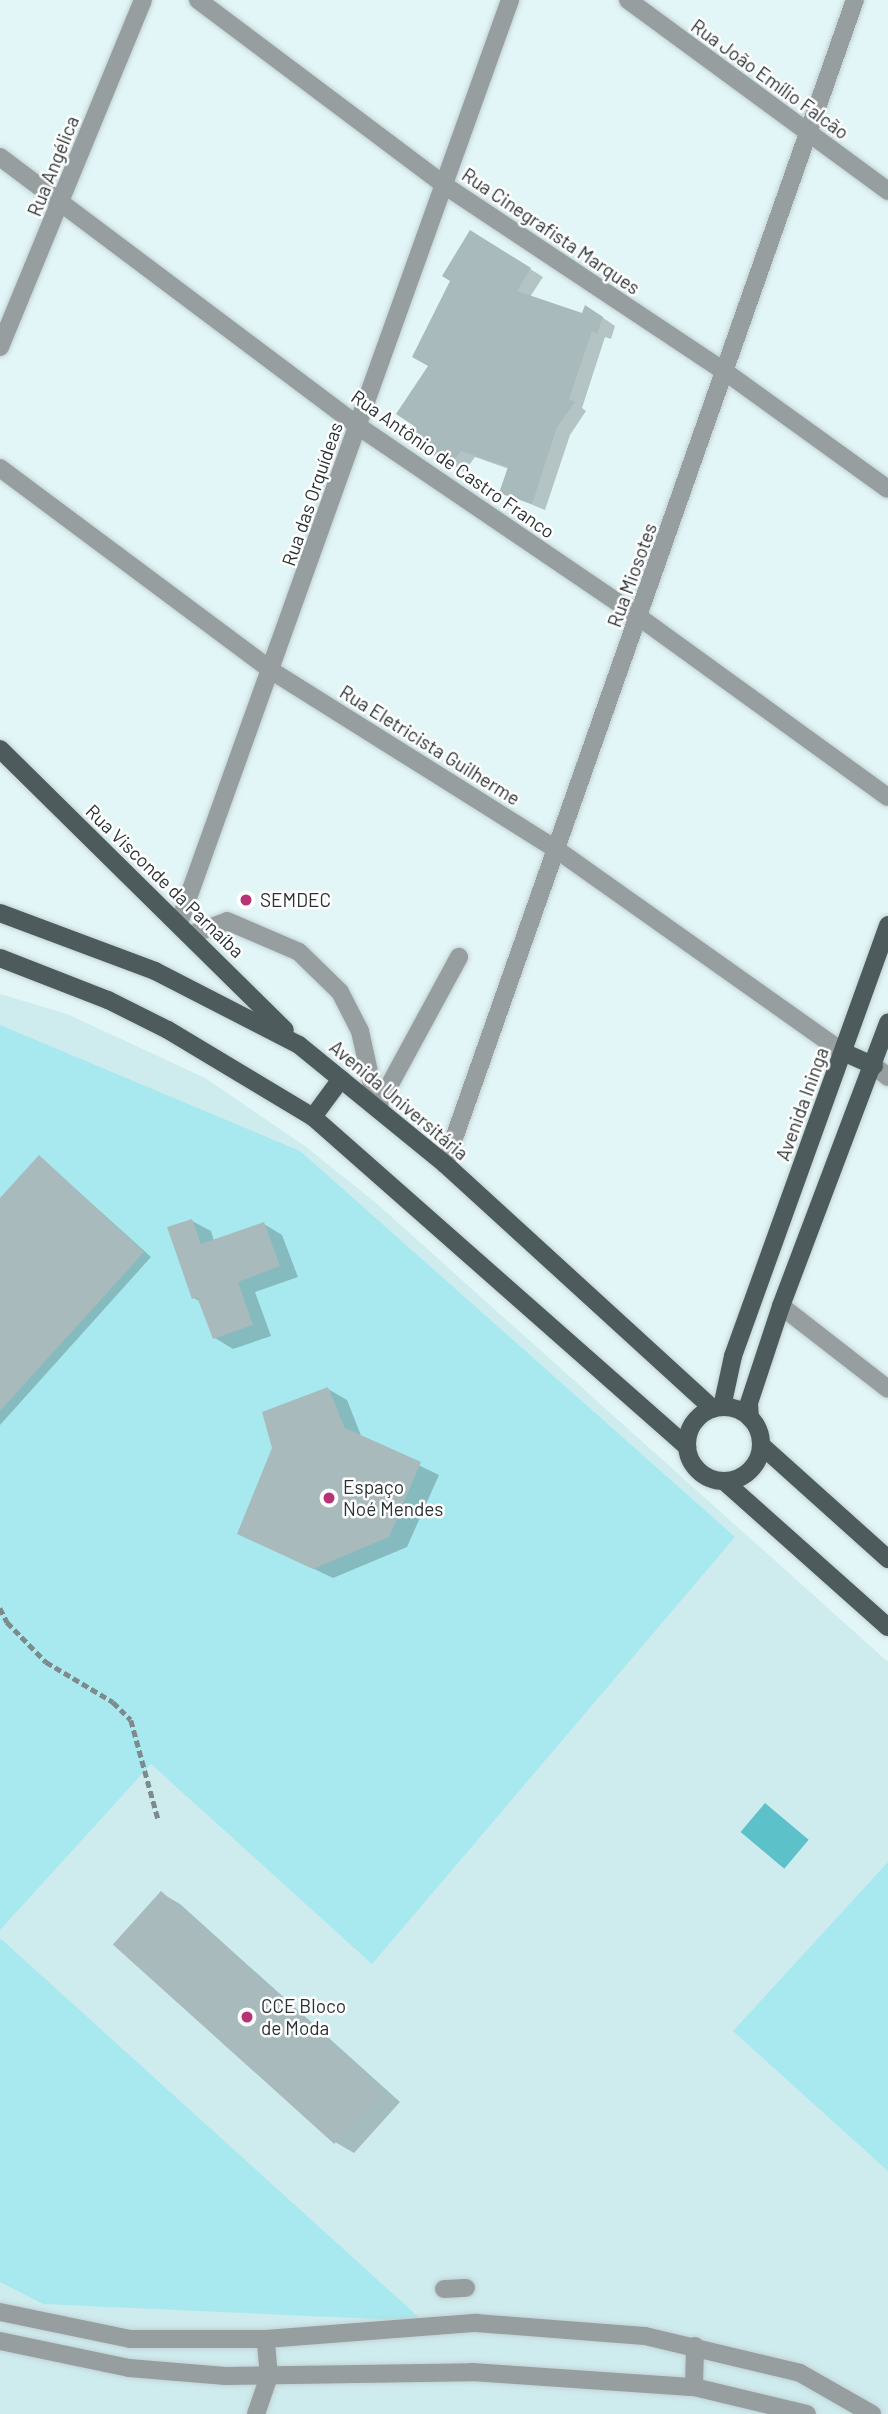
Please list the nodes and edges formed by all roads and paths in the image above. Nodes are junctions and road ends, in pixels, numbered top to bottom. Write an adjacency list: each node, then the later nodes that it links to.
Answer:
1 (143, 0): 10 (street, Rua Angélica)
2 (198, 0): 8 (street, Rua Cinegrafista Marques)
3 (510, 0): 8 (street, Rua das Orquídeas)
4 (628, 0): 6 (street, Rua João Emílio Falcão)
5 (855, 0): 6 (street, Rua Miosotes)
6 (811, 135): 9 (street, Rua João Emílio Falcão); 12 (street, Rua Miosotes)
7 (0, 158): 10 (street, Rua Antônio de Castro Franco)
8 (447, 187): 12 (street, Rua Cinegrafista Marques); 13 (street, Rua das Orquídeas)
9 (888, 191)
10 (61, 202): 11 (street, Rua Angélica); 13 (street, Rua Antônio de Castro Franco)
11 (0, 347)
12 (727, 373): 15 (street, Rua Cinegrafista Marques); 16 (street, Rua Miosotes)
13 (358, 426): 16 (street, Rua Antônio de Castro Franco); 17 (street, Rua das Orquídeas)
14 (0, 468): 17 (street, Rua Eletricista Guilherme)
15 (888, 489)
16 (639, 617): 19 (street, Rua Antônio de Castro Franco); 20 (street, Rua Miosotes)
17 (272, 671): 20 (street, Rua Eletricista Guilherme); 23 (street, Rua das Orquídeas)
18 (2, 756): 23 (main road, Rua Visconde da Parnaíba)
19 (888, 797)
20 (556, 849): 28 (street, Rua Eletricista Guilherme); 33 (street, Rua Miosotes)
21 (0, 913): 27 (main road, Avenida Universitária)
22 (888, 925): 28 (main road, Avenida Ininga)
23 (186, 928): 27 (main road, Rua Visconde da Parnaíba); 31 (street)
24 (459, 957): 31 (street)
25 (0, 958): 32 (main road)
26 (888, 1023): 29 (main road)
27 (299, 1045): 30 (main road, Avenida Universitária)
28 (843, 1052): 29 (main road); 34 (main road, Avenida Ininga)
29 (881, 1072): 35 (main road)
30 (341, 1079): 31 (main road, Avenida Universitária); 32 (main road)
31 (377, 1108): 33 (main road, Avenida Universitária)
32 (313, 1117): 40 (main road)
33 (445, 1164): 37 (main road, Avenida Universitária)
34 (756, 1296): 35 (main road); 37 (main road, Avenida Ininga)
35 (781, 1307): 36 (street); 38 (main road)
36 (888, 1389)
37 (717, 1408): 38 (main road); 40 (main road)
38 (750, 1418): 39 (main road)
39 (761, 1445): 41 (main road); 42 (main road)
40 (687, 1447): 41 (main road)
41 (724, 1482): 44 (main road)
42 (888, 1559)
43 (0, 1608): 45 (path)
44 (888, 1627)
45 (158, 1819)
46 (467, 2288): 47 (street)
47 (444, 2289)
48 (0, 2312): 49 (street)
49 (266, 2339): 51 (street); 52 (street)
50 (0, 2341): 52 (street)
51 (695, 2346): 53 (street); 56 (street)
52 (269, 2377): 53 (street); 54 (street)
53 (694, 2387): 55 (street)
54 (256, 2414)
55 (807, 2414)
56 (872, 2414)

